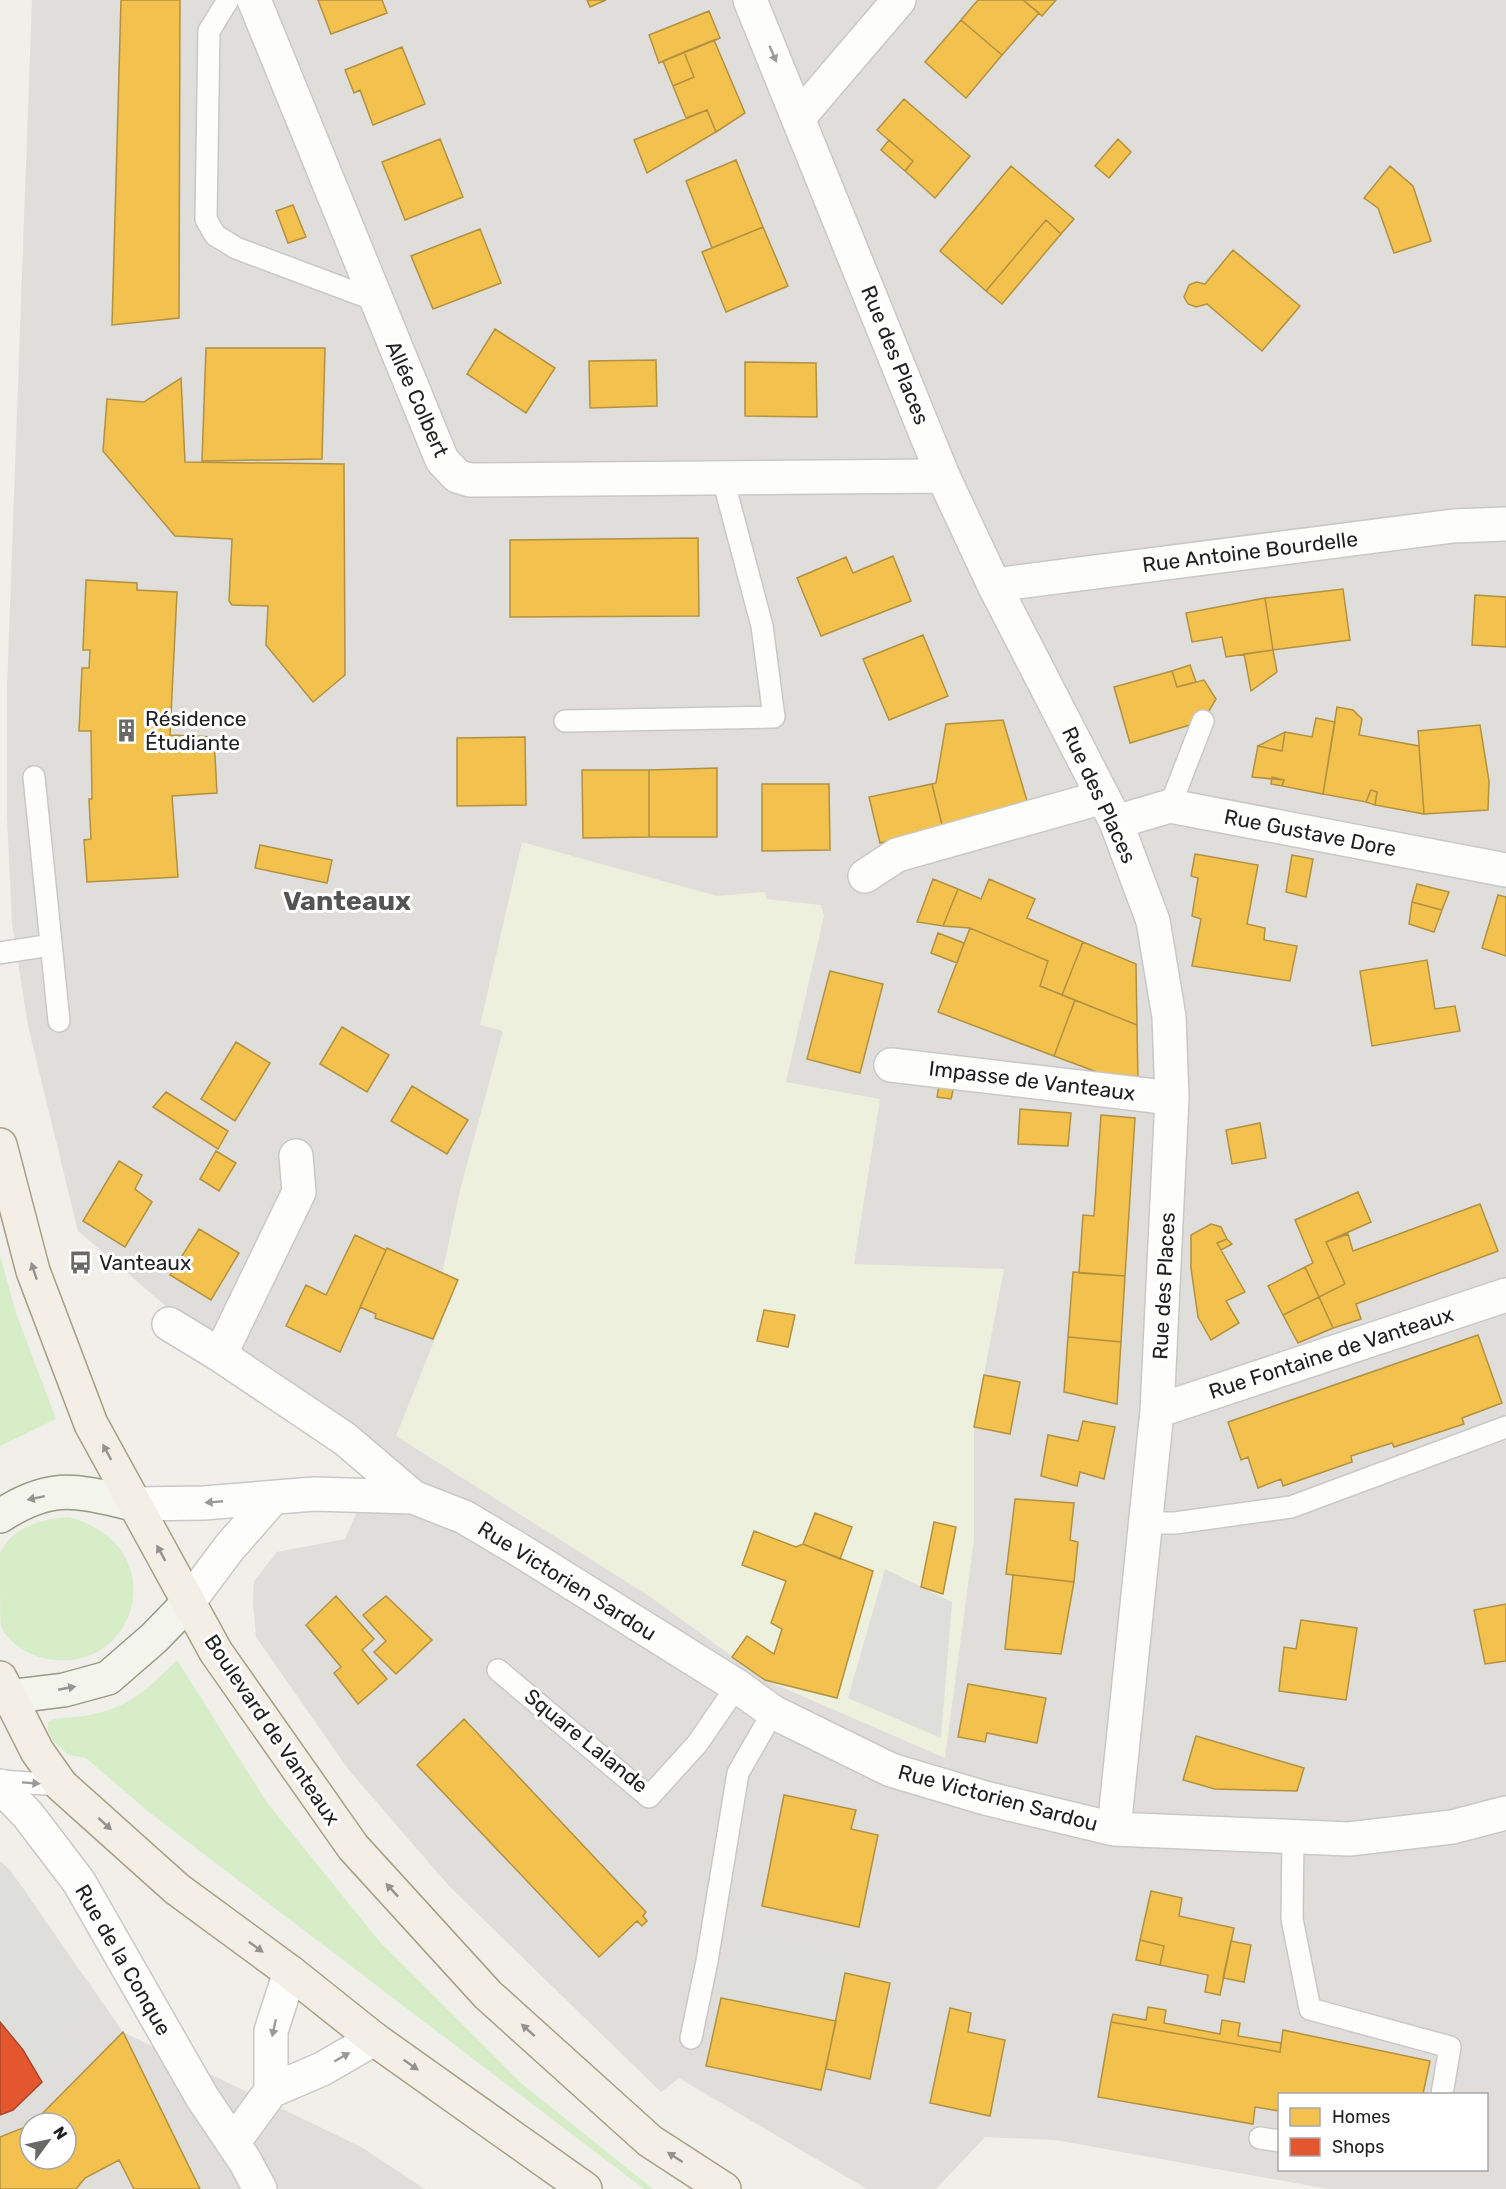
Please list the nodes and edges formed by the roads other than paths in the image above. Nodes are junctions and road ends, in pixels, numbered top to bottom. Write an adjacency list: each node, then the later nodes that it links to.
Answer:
1 (228, 0): 6 (lane)
2 (254, 0): 6 (street, Allée Colbert)
3 (750, 0): 5 (street, Rue des Places, one-way to 5)
4 (899, 0): 5 (street)
5 (800, 117): 7 (street, Rue des Places)
6 (375, 300): 8 (street, Allée Colbert)
7 (944, 476): 8 (street, Allée Colbert); 10 (street, Rue des Places)
8 (723, 479): 11 (lane)
9 (1506, 524): 10 (street, Rue Antoine Bourdelle)
10 (994, 585): 15 (street, Rue des Places)
11 (565, 721)
12 (1203, 722): 14 (lane)
13 (34, 777): 18 (lane)
14 (1170, 806): 15 (street, Rue Gustave Dore); 16 (street, Rue Gustave Dore)
15 (1109, 809): 17 (street, Rue Gustave Dore); 22 (street, Rue des Places)
16 (1506, 870)
17 (865, 876)
18 (51, 945): 19 (lane); 20 (lane)
19 (0, 953)
20 (59, 1021)
21 (891, 1065): 22 (street, Impasse de Vanteaux)
22 (1172, 1098): 28 (street, Rue des Places)
23 (0, 1145): 32 (main road, Boulevard de Vanteaux, one-way to 23)
24 (296, 1156): 27 (street)
25 (1506, 1295): 28 (street, Rue Fontaine de Vanteaux)
26 (169, 1324): 27 (street)
27 (220, 1355): 30 (street)
28 (1157, 1411): 34 (street, Rue des Places)
29 (1506, 1427): 34 (lane)
30 (413, 1497): 31 (street, Rue Victorien Sardou); 37 (street, Rue Victorien Sardou)
31 (272, 1499): 32 (street, Rue Victorien Sardou, one-way to 32); 35 (street)
32 (134, 1504): 33 (main road, one-way to 33); 35 (main road, Boulevard de Vanteaux, one-way to 32)
33 (0, 1516)
34 (1145, 1522): 44 (street, Rue des Places)
35 (188, 1603): 38 (main road, one-way to 35); 54 (main road, Boulevard de Vanteaux, one-way to 35)
36 (498, 1670): 37 (lane, Square Lalande)
37 (737, 1686): 39 (street, Rue Victorien Sardou)
38 (3, 1690): 41 (main road)
39 (773, 1712): 44 (street, Rue Victorien Sardou); 47 (lane)
40 (0, 1781): 41 (lane, one-way to 41)
41 (61, 1785): 46 (main road, one-way to 46)
42 (0, 1786): 51 (street, Rue de la Conque)
43 (1506, 1813): 45 (street, Rue Victorien Sardou)
44 (1114, 1829): 45 (street, Rue Victorien Sardou)
45 (1293, 1837): 50 (lane)
46 (290, 1972): 48 (main road); 49 (street, one-way to 49)
47 (691, 2038)
48 (374, 2039): 49 (street, one-way to 48); 53 (main road, one-way to 53)
49 (271, 2091): 51 (street)
50 (1442, 2093)
51 (233, 2143): 52 (street, Rue de la Conque)
52 (260, 2189)
53 (585, 2189)
54 (724, 2189)

